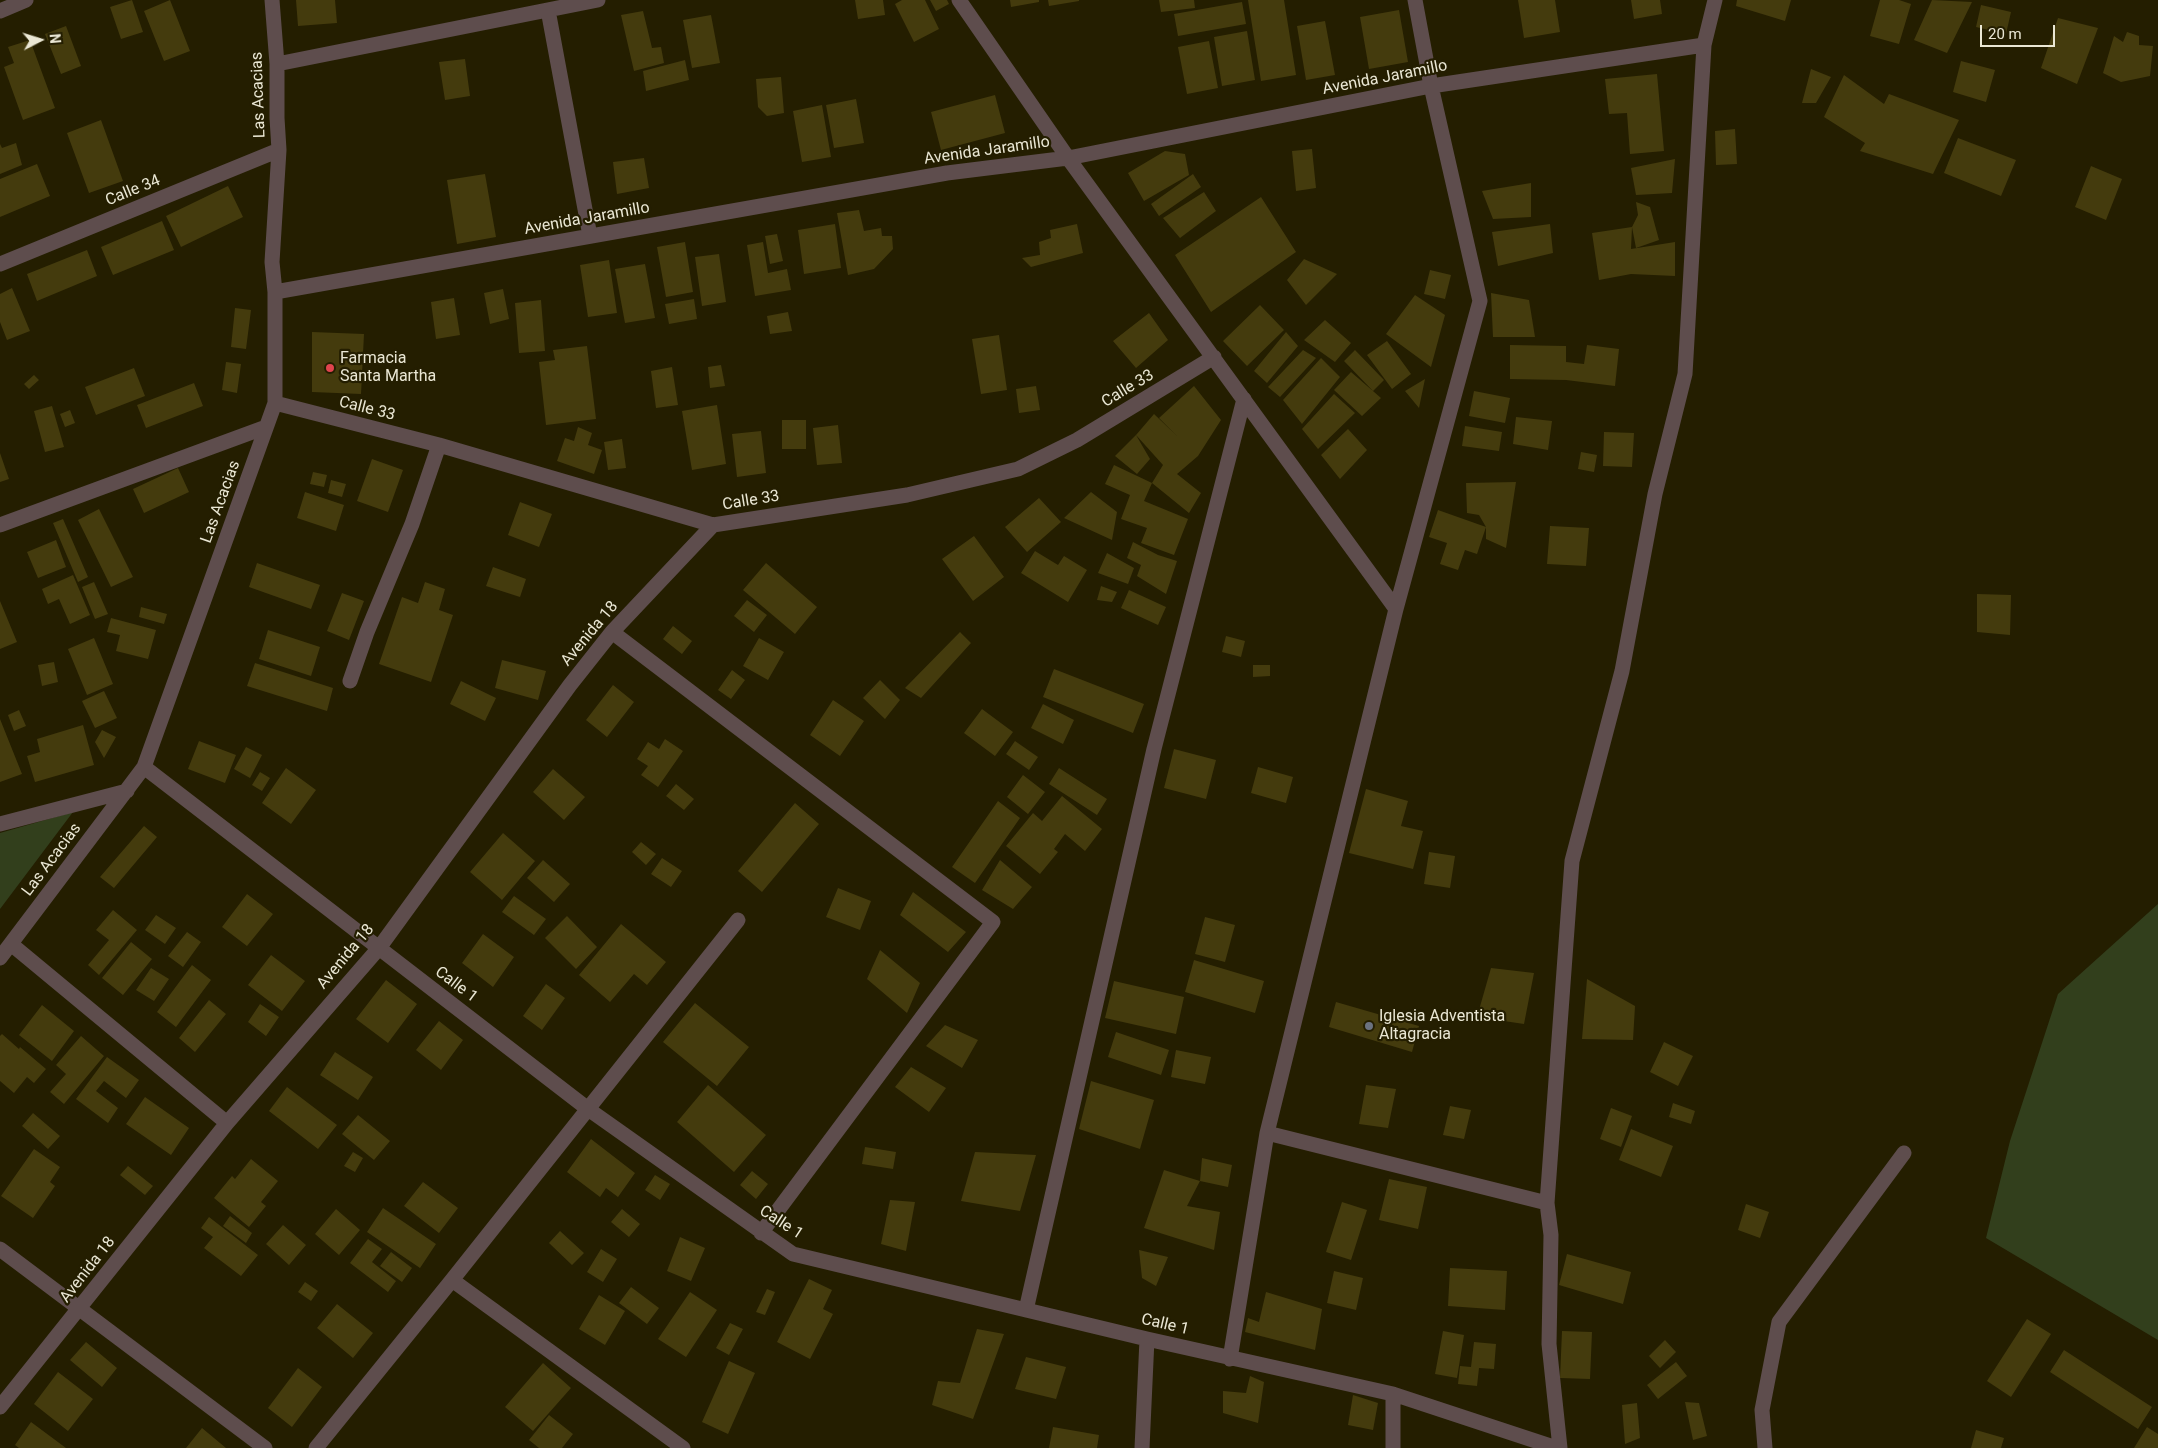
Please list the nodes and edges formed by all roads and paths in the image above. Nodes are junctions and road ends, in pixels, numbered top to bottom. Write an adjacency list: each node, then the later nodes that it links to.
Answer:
1 (26, 0): 8 (street)
2 (272, 0): 10 (street, Las Acacias)
3 (598, 0): 7 (street)
4 (959, 0): 13 (street)
5 (1415, 0): 11 (street)
6 (1715, 0): 9 (street)
7 (548, 10): 10 (street); 14 (street)
8 (0, 11)
9 (1704, 45): 11 (street, Avenida Jaramillo); 38 (street)
10 (277, 64): 12 (street, Las Acacias)
11 (1431, 86): 13 (street, Avenida Jaramillo); 24 (street)
12 (279, 150): 15 (street, Calle 34); 16 (street, Las Acacias)
13 (1068, 158): 14 (street, Avenida Jaramillo); 17 (street)
14 (590, 236): 16 (street, Avenida Jaramillo)
15 (0, 264)
16 (275, 292): 19 (street, Las Acacias)
17 (1214, 357): 18 (street); 23 (street, Calle 33)
18 (1244, 399): 24 (street); 43 (street)
19 (275, 404): 20 (street, Las Acacias); 21 (street, Calle 33)
20 (266, 427): 22 (street); 27 (street, Las Acacias)
21 (439, 445): 23 (street, Calle 33); 26 (street)
22 (0, 525)
23 (713, 525): 25 (street, Avenida 18)
24 (1396, 609): 36 (street)
25 (612, 632): 32 (street, Avenida 18); 39 (street)
26 (350, 681)
27 (144, 767): 28 (street, Las Acacias); 32 (street, Calle 1)
28 (127, 790): 29 (street); 31 (street, Las Acacias)
29 (0, 824)
30 (738, 920): 34 (street)
31 (11, 944): 33 (street, Las Acacias); 35 (street)
32 (378, 948): 34 (street, Calle 1); 35 (street, Avenida 18)
33 (0, 958)
34 (588, 1109): 39 (street, Calle 1); 41 (street)
35 (227, 1123): 42 (street, Avenida 18)
36 (1267, 1134): 38 (street); 45 (street)
37 (1904, 1153): 54 (street)
38 (1547, 1203): 53 (street)
39 (762, 1233): 43 (street, Calle 1)
40 (0, 1250): 42 (street)
41 (452, 1280): 49 (street); 50 (street)
42 (79, 1310): 47 (street, Avenida 18); 48 (street)
43 (1026, 1310): 44 (street, Calle 1)
44 (1148, 1339): 45 (street, Calle 1); 51 (street)
45 (1230, 1359): 46 (street, Calle 1)
46 (1393, 1394): 52 (street); 53 (street, Calle 1)
47 (0, 1408)
48 (265, 1448)
49 (316, 1448)
50 (683, 1448)
51 (1142, 1448)
52 (1393, 1448)
53 (1559, 1448)
54 (1765, 1448)

